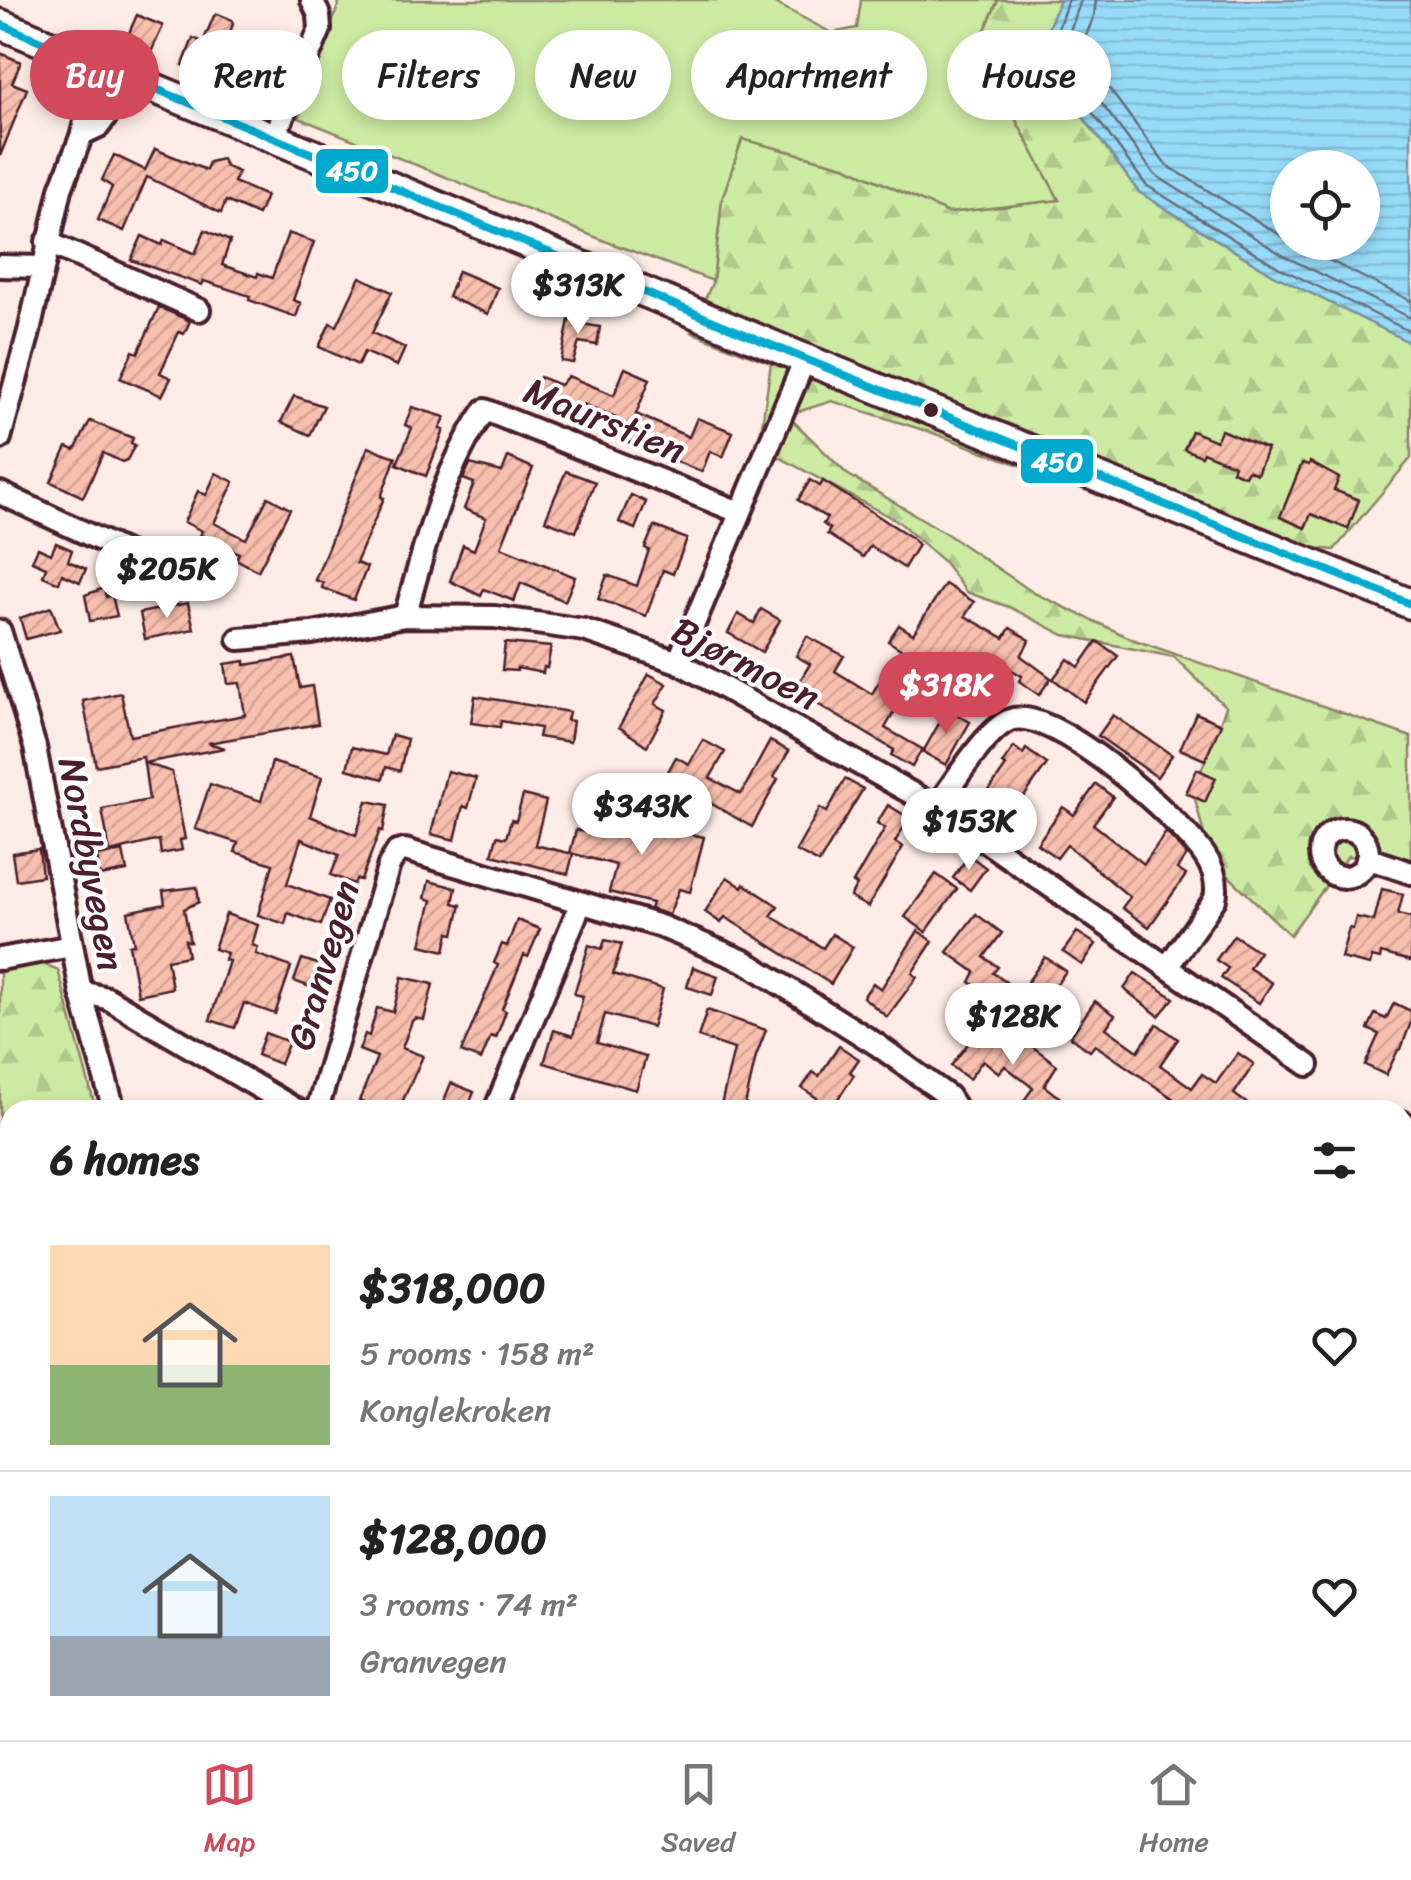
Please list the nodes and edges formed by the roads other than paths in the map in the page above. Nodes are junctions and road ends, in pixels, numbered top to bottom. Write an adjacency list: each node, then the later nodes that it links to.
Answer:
1 (312, 0): 8 (street)
2 (0, 24): 3 (main road)
3 (30, 36)
4 (159, 90): 8 (main road)
5 (85, 120): 7 (street)
6 (103, 120): 7 (street)
7 (82, 134): 9 (street)
8 (274, 138): 13 (main road)
9 (47, 242): 11 (street); 12 (street)
10 (0, 266): 11 (street)
11 (41, 266): 14 (street)
12 (199, 310)
13 (805, 359): 16 (street); 18 (main road)
14 (0, 438)
15 (0, 493): 17 (street)
16 (739, 512): 19 (street, Maurstien); 22 (street)
17 (198, 586)
18 (1411, 604)
19 (405, 616): 21 (street, Bjørmoen); 22 (street, Bjørmoen)
20 (0, 631): 23 (street, Nordbyvegen)
21 (239, 639)
22 (678, 662): 24 (street, Bjørmoen)
23 (7, 684): 28 (street, Nordbyvegen)
24 (936, 807): 30 (street, Bjørmoen); 30 (street)
25 (1367, 858): 26 (street)
26 (1411, 872)
27 (580, 903): 35 (street, Granvegen); 36 (street); 37 (street, Granvegen)
28 (72, 946): 29 (street); 31 (street, Nordbyvegen)
29 (0, 959)
30 (1168, 966): 32 (street, Bjørmoen)
31 (81, 992): 33 (street, Nordbyvegen); 34 (street)
32 (1308, 1066)
33 (111, 1100)
34 (280, 1100)
35 (320, 1100)
36 (499, 1100)
37 (951, 1100)

